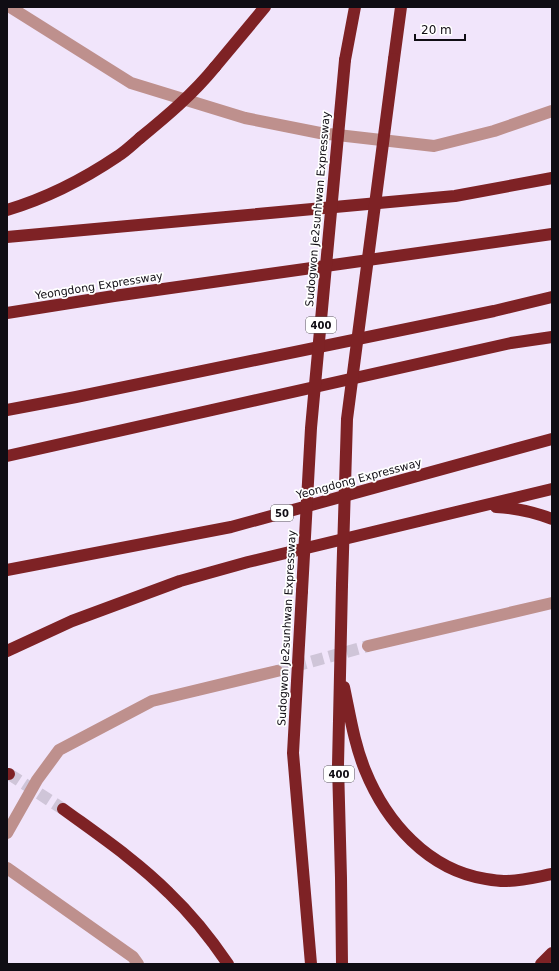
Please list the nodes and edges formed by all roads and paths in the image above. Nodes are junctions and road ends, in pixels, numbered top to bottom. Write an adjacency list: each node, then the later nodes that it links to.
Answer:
1 (10, 7): 7 (street)
2 (265, 7): 9 (highway, bridge)
3 (355, 7): 34 (highway, Sudogwon Je2sunhwan Expressway / 400, bridge)
4 (401, 7): 6 (highway, 400)
5 (410, 7): 6 (highway)
6 (398, 27): 25 (highway, 400, bridge)
7 (552, 111)
8 (552, 178): 11 (highway)
9 (7, 210)
10 (552, 234): 13 (highway, Yeongdong Expressway)
11 (7, 237)
12 (552, 297): 15 (highway)
13 (7, 313)
14 (552, 337): 17 (highway)
15 (7, 410)
16 (552, 440): 21 (highway, Yeongdong Expressway / 50)
17 (7, 456)
18 (552, 490): 19 (highway)
19 (485, 506): 20 (highway); 24 (highway)
20 (552, 519)
21 (7, 570)
22 (552, 603): 23 (street)
23 (368, 646)
24 (7, 651)
25 (340, 667): 30 (highway); 35 (highway, 400)
26 (277, 671): 28 (street)
27 (63, 809): 33 (highway)
28 (7, 833)
29 (7, 868): 32 (street)
30 (552, 874)
31 (552, 953): 36 (highway)
32 (138, 964)
33 (228, 964)
34 (311, 964)
35 (342, 964)
36 (541, 964)

